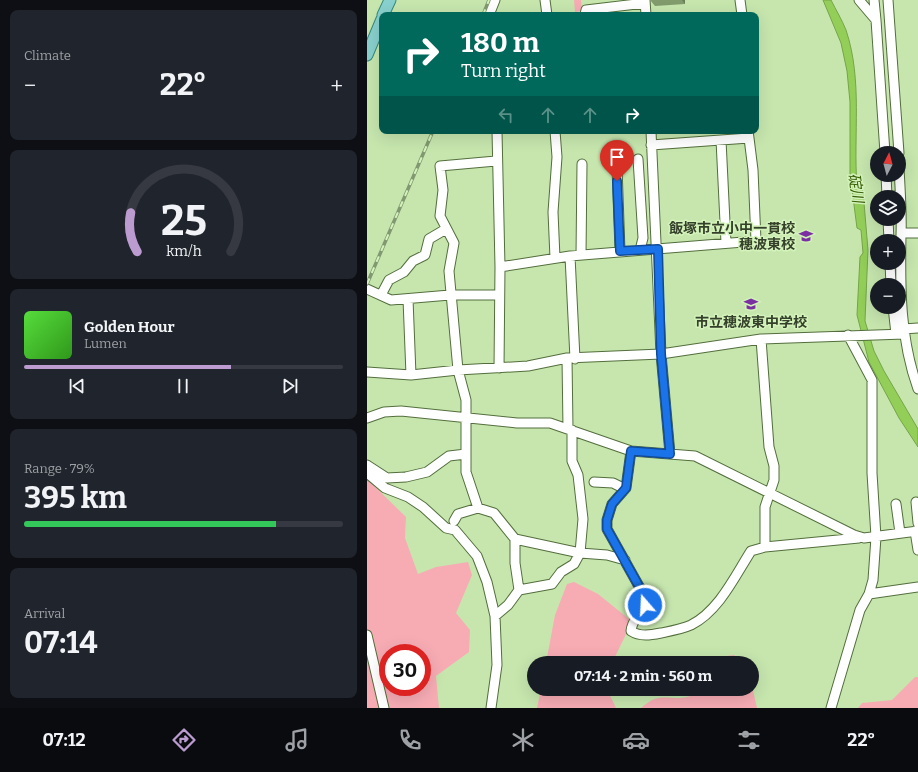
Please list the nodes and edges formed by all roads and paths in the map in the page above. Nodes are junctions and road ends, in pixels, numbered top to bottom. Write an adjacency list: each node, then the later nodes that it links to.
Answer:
1 (390, 0): 9 (main road)
2 (495, 0): 10 (street)
3 (545, 0): 11 (street)
4 (740, 0): 14 (street)
5 (859, 0): 15 (street)
6 (874, 0): 15 (street)
7 (888, 0): 25 (street)
8 (645, 2): 12 (street); 13 (street)
9 (384, 12)
10 (490, 12)
11 (547, 12)
12 (585, 12)
13 (646, 12)
14 (742, 12)
15 (876, 20): 24 (street)
16 (379, 26): 17 (main road)
17 (367, 55)
18 (497, 134): 27 (street)
19 (555, 134): 40 (street)
20 (651, 134): 23 (street)
21 (749, 134): 22 (street); 34 (street)
22 (721, 140): 23 (street); 34 (street)
23 (651, 145): 35 (street)
24 (885, 146)
25 (898, 146)
26 (638, 158): 36 (street)
27 (496, 161): 31 (street); 41 (street)
28 (582, 164): 38 (street)
29 (617, 167): 37 (street)
30 (901, 226): 33 (street)
31 (446, 229): 43 (street); 44 (street)
32 (918, 232): 33 (street)
33 (901, 233): 49 (street)
34 (726, 243): 35 (street)
35 (658, 249): 36 (street); 52 (street)
36 (640, 250): 37 (street)
37 (620, 251): 38 (street)
38 (581, 255): 39 (street)
39 (570, 256): 40 (street); 53 (street)
40 (555, 258): 41 (street)
41 (500, 266): 45 (street)
42 (367, 290): 43 (street)
43 (381, 295): 46 (street)
44 (450, 295): 45 (street); 46 (street); 55 (street)
45 (499, 296): 54 (street)
46 (408, 299): 57 (street)
47 (895, 314): 49 (street)
48 (918, 328): 49 (street)
49 (901, 332): 50 (street); 58 (street)
50 (852, 335): 51 (street); 76 (street)
51 (761, 339): 52 (street); 69 (street)
52 (661, 354): 53 (street); 64 (street)
53 (571, 358): 54 (street); 61 (street)
54 (499, 368): 55 (street)
55 (458, 370): 57 (street); 60 (street)
56 (367, 372): 57 (street)
57 (411, 375)
58 (917, 385)
59 (367, 418): 60 (street)
60 (466, 418): 61 (street); 63 (street)
61 (570, 430): 62 (street); 81 (street)
62 (631, 451): 64 (street); 68 (street)
63 (466, 454): 65 (street); 72 (street)
64 (670, 454): 69 (street)
65 (367, 465)
66 (367, 473): 86 (street)
67 (594, 482): 68 (street)
68 (625, 490): 82 (street)
69 (769, 494): 77 (street); 79 (street)
70 (916, 502): 74 (street)
71 (896, 504): 75 (street)
72 (478, 508): 73 (street); 78 (street)
73 (454, 521)
74 (917, 528): 75 (street); 80 (street)
75 (900, 533): 76 (street)
76 (876, 537): 77 (street); 85 (street)
77 (865, 538): 79 (street)
78 (515, 539): 81 (street); 84 (street)
79 (765, 547): 82 (street)
80 (918, 550)
81 (580, 553): 82 (street); 84 (street)
82 (625, 560)
83 (918, 587): 85 (street)
84 (519, 590): 86 (street)
85 (869, 594): 90 (street)
86 (495, 616): 89 (street)
87 (367, 635): 88 (street)
88 (384, 708)
89 (491, 708)
90 (831, 708)

